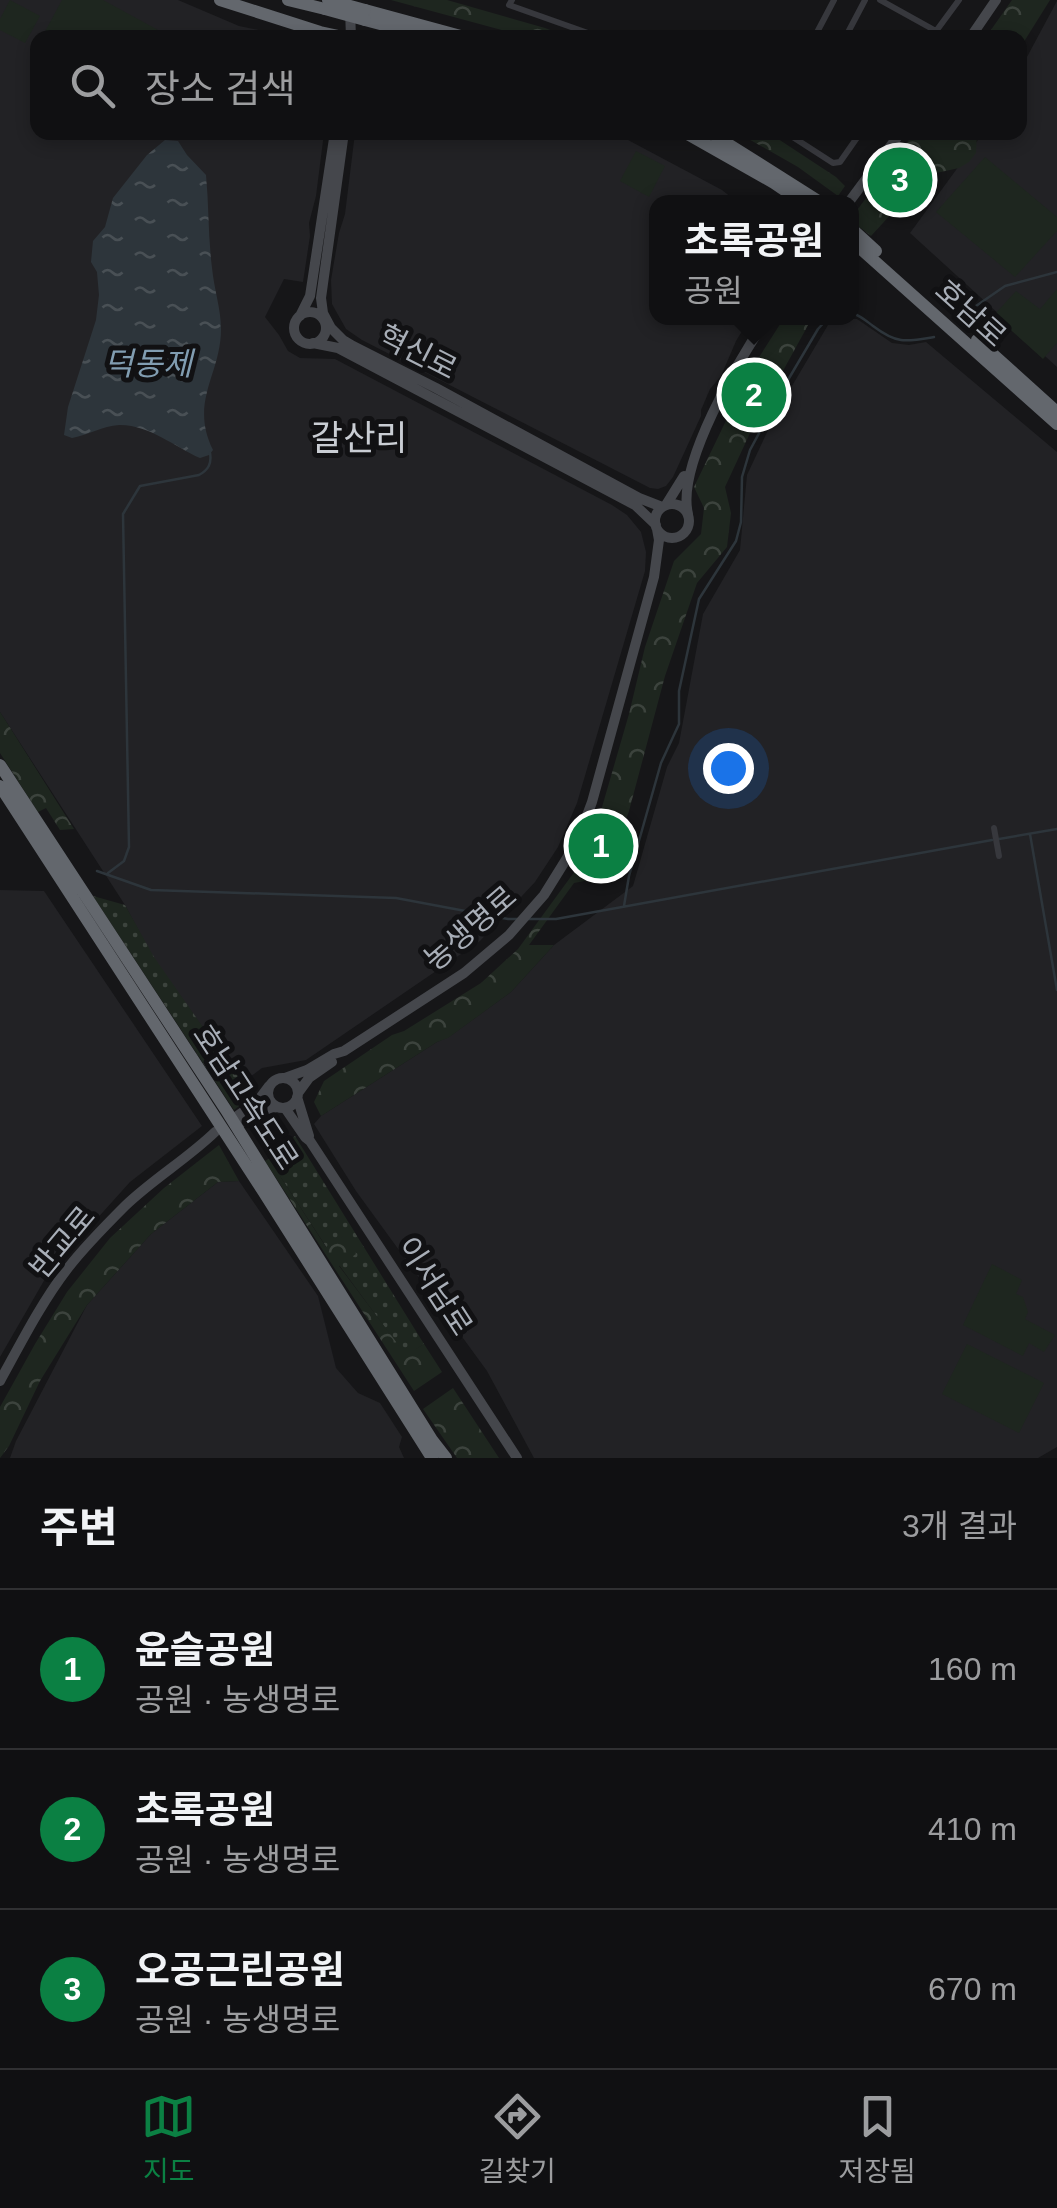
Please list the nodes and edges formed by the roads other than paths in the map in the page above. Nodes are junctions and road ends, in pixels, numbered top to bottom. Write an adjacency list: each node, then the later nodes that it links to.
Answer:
1 (220, 0): 13 (highway)
2 (288, 0): 11 (highway)
3 (340, 0): 14 (main road)
4 (349, 0): 15 (main road)
5 (512, 0): 18 (street)
6 (834, 0): 19 (street)
7 (865, 0): 20 (street)
8 (880, 0): 21 (street)
9 (959, 0): 22 (street)
10 (996, 0): 23 (main road)
11 (326, 5): 12 (highway, bridge)
12 (365, 15): 16 (highway); 17 (highway)
13 (307, 30)
14 (345, 30)
15 (347, 30)
16 (409, 30)
17 (432, 30)
18 (579, 30)
19 (818, 30)
20 (850, 30)
21 (927, 30)
22 (936, 30)
23 (975, 30)
24 (334, 140): 37 (main road)
25 (343, 140): 38 (main road)
26 (698, 140): 31 (highway)
27 (721, 140): 32 (highway)
28 (799, 140): 29 (street)
29 (855, 140)
30 (895, 140): 33 (main road)
31 (792, 195)
32 (809, 195)
33 (855, 195)
34 (859, 238): 36 (highway, 호남로)
35 (859, 245): 36 (highway, 호남로)
36 (873, 254): 41 (highway, 호남로); 42 (highway, 호남로)
37 (300, 316): 38 (main road); 40 (main road)
38 (325, 319): 40 (main road); 44 (main road, 혁신로)
39 (762, 325): 43 (main road, 농생명로)
40 (313, 344): 46 (main road, 혁신로)
41 (1057, 412)
42 (1057, 424)
43 (693, 463): 44 (main road, 농생명로); 45 (main road, 농생명로)
44 (664, 506): 45 (main road); 46 (main road, 농생명로)
45 (688, 514): 47 (main road, 농생명로)
46 (656, 527): 47 (main road); 48 (main road, 농생명로)
47 (678, 538): 48 (main road, 농생명로)
48 (654, 577): 53 (main road, 농생명로)
49 (0, 765): 62 (highway, 호남고속도로)
50 (0, 786): 61 (highway, 호남고속도로)
51 (994, 828): 52 (street)
52 (998, 856)
53 (344, 1051): 54 (main road, 농생명로); 56 (main road, 농생명로)
54 (285, 1078): 55 (main road, 농생명로); 56 (main road)
55 (269, 1086): 57 (main road); 57 (main road, 농생명로)
56 (298, 1095): 57 (main road, 농생명로); 59 (main road, 이서남로)
57 (281, 1107): 59 (main road, 이서남로)
58 (217, 1135): 60 (main road, 반교로)
59 (310, 1142): 63 (main road, 이서남로)
60 (0, 1381)
61 (432, 1458)
62 (446, 1458)
63 (517, 1458)

